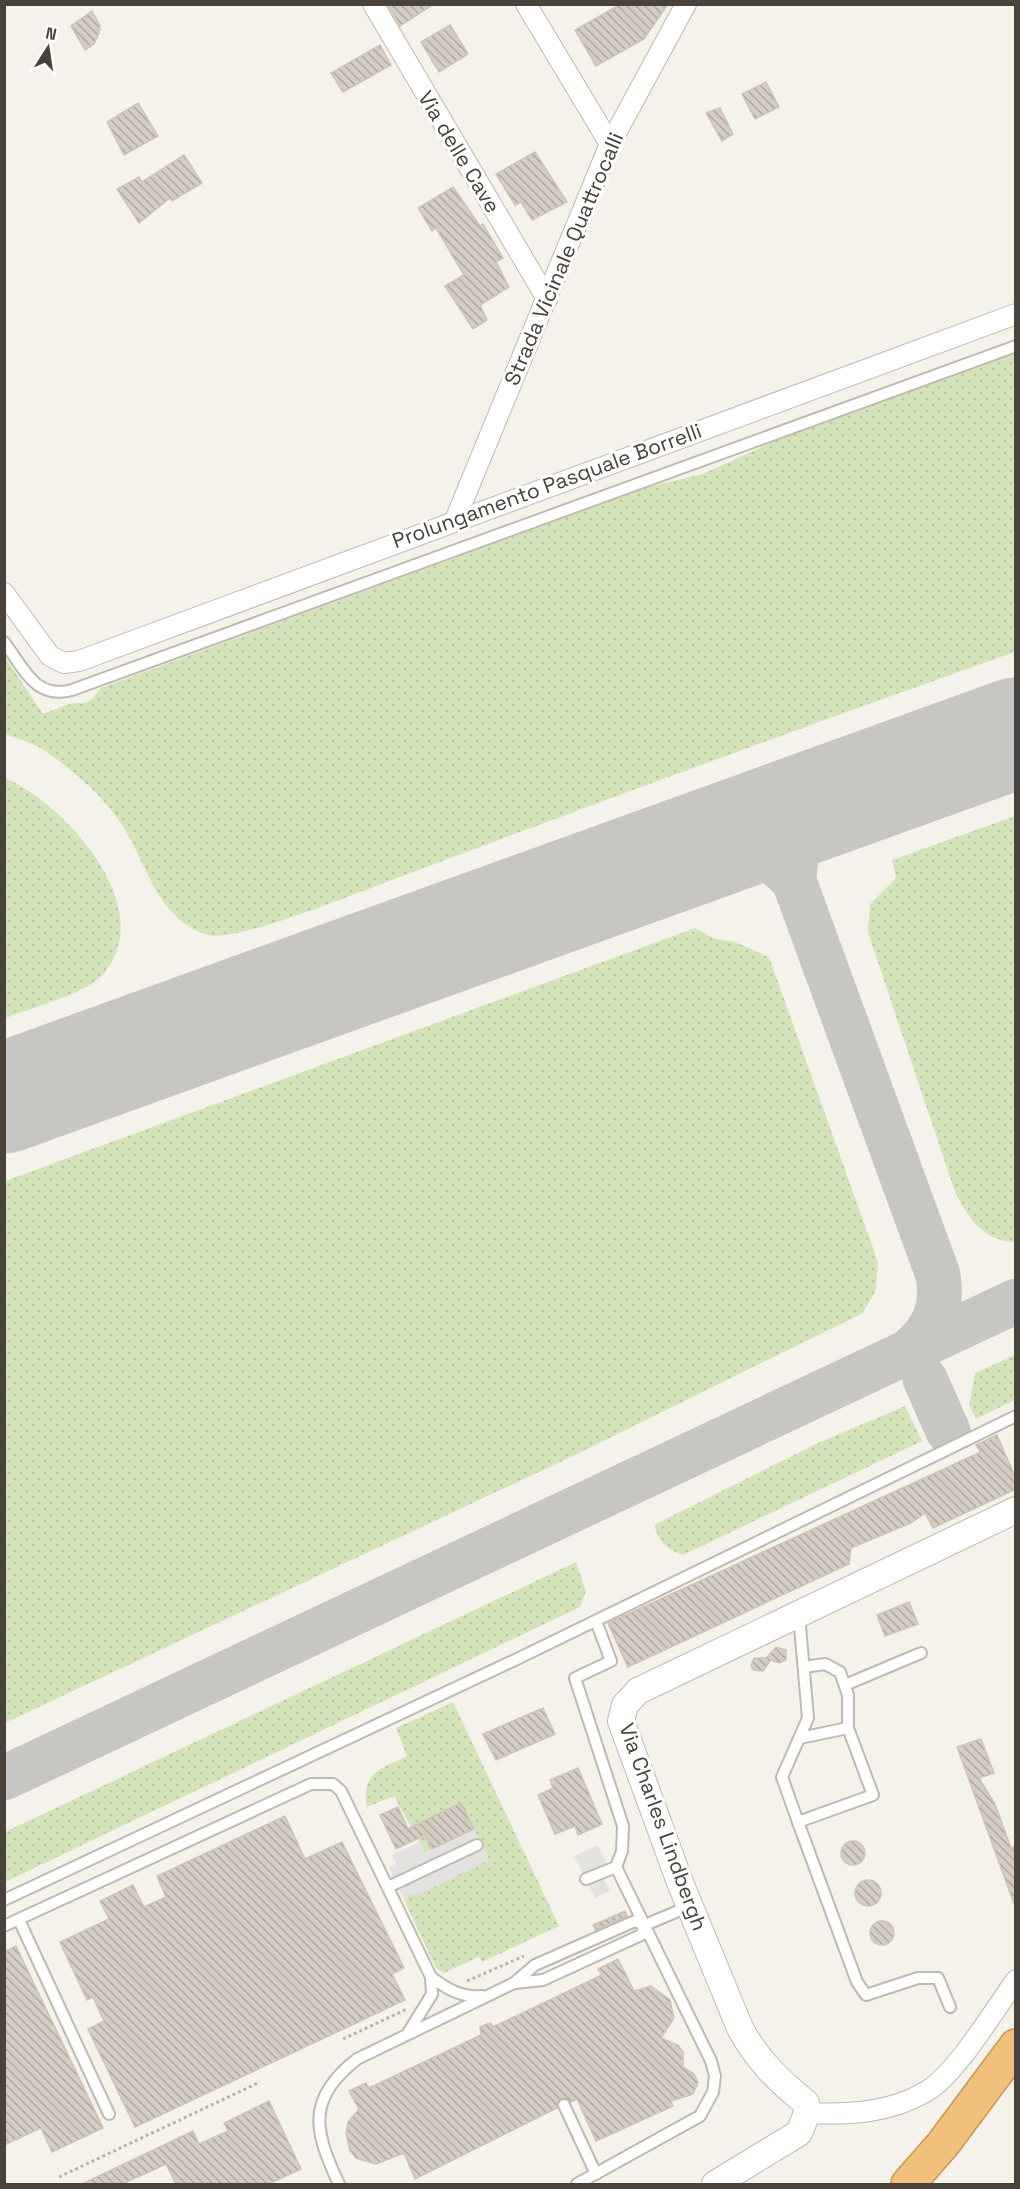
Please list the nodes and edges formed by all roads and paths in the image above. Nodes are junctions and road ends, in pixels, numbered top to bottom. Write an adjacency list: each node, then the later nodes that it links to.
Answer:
1 (373, 4): 5 (street, Via delle Cave)
2 (526, 4): 4 (street)
3 (683, 6): 4 (street, Strada Vicinale Quattrocalli)
4 (610, 144): 5 (street, Strada Vicinale Quattrocalli)
5 (547, 299): 8 (street, Strada Vicinale Quattrocalli)
6 (1016, 314): 8 (street, Prolungamento Pasquale Borrelli)
7 (1016, 346): 10 (lane)
8 (455, 520): 9 (street, Prolungamento Pasquale Borrelli)
9 (4, 593)
10 (4, 642)
11 (1016, 1416): 14 (lane)
12 (1016, 1510): 13 (street, Via Charles Lindbergh)
13 (799, 1615): 16 (lane); 26 (street, Via Charles Lindbergh)
14 (596, 1621): 22 (lane); 25 (lane)
15 (921, 1653): 17 (lane)
16 (804, 1667): 17 (lane); 19 (lane)
17 (845, 1685): 18 (lane)
18 (848, 1728): 19 (lane); 20 (lane)
19 (800, 1738): 20 (lane)
20 (798, 1822): 34 (lane)
21 (477, 1845): 24 (lane)
22 (616, 1867): 23 (lane); 28 (lane)
23 (585, 1879)
24 (388, 1887): 27 (lane); 30 (lane)
25 (4, 1900)
26 (690, 1906): 28 (lane); 39 (street, Via Charles Lindbergh)
27 (19, 1920): 29 (lane); 40 (lane)
28 (645, 1925): 32 (lane); 32 (lane); 41 (lane)
29 (4, 1926)
30 (431, 1977): 33 (lane); 35 (lane)
31 (1016, 1980): 39 (street)
32 (514, 1983): 33 (lane)
33 (489, 1996): 35 (lane)
34 (950, 2007)
35 (408, 2034): 43 (lane)
36 (1016, 2046): 46 (highway)
37 (260, 2082): 42 (path)
38 (564, 2105): 41 (lane)
39 (807, 2113): 45 (street)
40 (109, 2114)
41 (596, 2174): 44 (lane)
42 (59, 2177)
43 (335, 2183)
44 (577, 2184)
45 (715, 2184)
46 (908, 2184)

